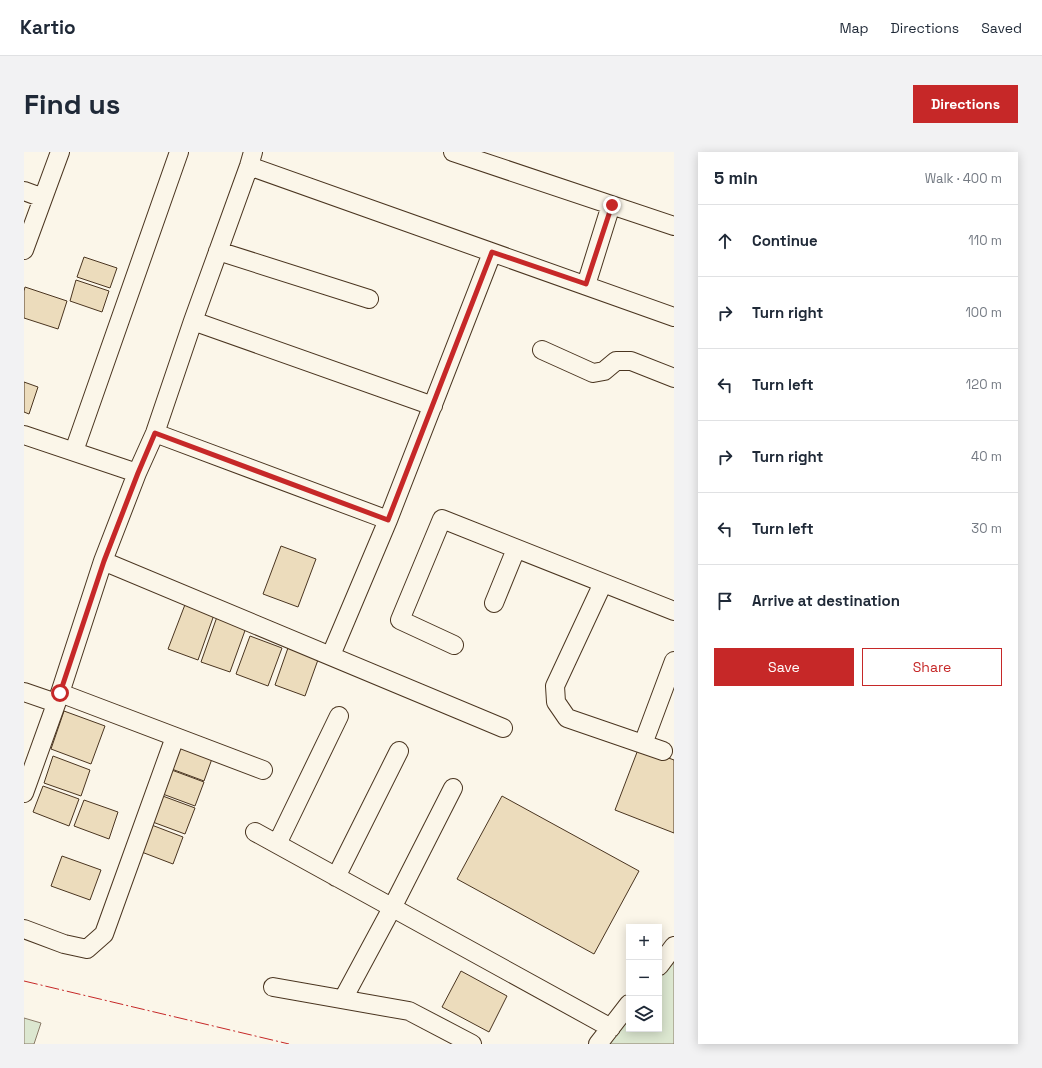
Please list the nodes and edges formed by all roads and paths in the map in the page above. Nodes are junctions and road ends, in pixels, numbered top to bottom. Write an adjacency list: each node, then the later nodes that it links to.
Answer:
1 (60, 152): 6 (street)
2 (179, 152): 21 (street)
3 (453, 152): 7 (street)
4 (251, 159): 10 (street); 11 (street)
5 (24, 191): 6 (street)
6 (43, 198): 9 (street)
7 (612, 205): 8 (street); 12 (street)
8 (674, 226)
9 (24, 250)
10 (218, 251): 13 (street); 15 (street)
11 (492, 252): 12 (street); 18 (street)
12 (586, 284): 14 (street)
13 (369, 299)
14 (674, 316)
15 (193, 321): 18 (street); 19 (street)
16 (542, 350): 17 (street)
17 (674, 378)
18 (433, 406): 23 (street)
19 (155, 433): 22 (street); 23 (street)
20 (24, 435): 21 (street)
21 (74, 451): 22 (street)
22 (138, 473): 25 (street)
23 (388, 520): 30 (street)
24 (516, 549): 26 (street); 27 (street); 29 (street)
25 (104, 561): 30 (street); 33 (street)
26 (603, 583): 28 (street); 37 (street)
27 (494, 603)
28 (674, 611)
29 (454, 644)
30 (331, 655): 35 (street)
31 (674, 661): 37 (street)
32 (24, 692): 33 (street)
33 (58, 698): 36 (street); 42 (street)
34 (339, 716): 44 (street)
35 (503, 728)
36 (175, 737): 40 (street); 47 (street)
37 (643, 744): 39 (street)
38 (399, 751): 45 (street)
39 (663, 751)
40 (263, 770)
41 (453, 788): 46 (street)
42 (24, 794)
43 (255, 832): 44 (street)
44 (277, 844): 45 (street)
45 (336, 877): 46 (street)
46 (392, 908): 51 (street); 53 (street)
47 (24, 929)
48 (674, 946): 49 (street)
49 (662, 962)
50 (272, 987): 51 (street)
51 (343, 999): 54 (street)
52 (626, 1008): 53 (street)
53 (611, 1028): 55 (street)
54 (472, 1044)
55 (598, 1044)

